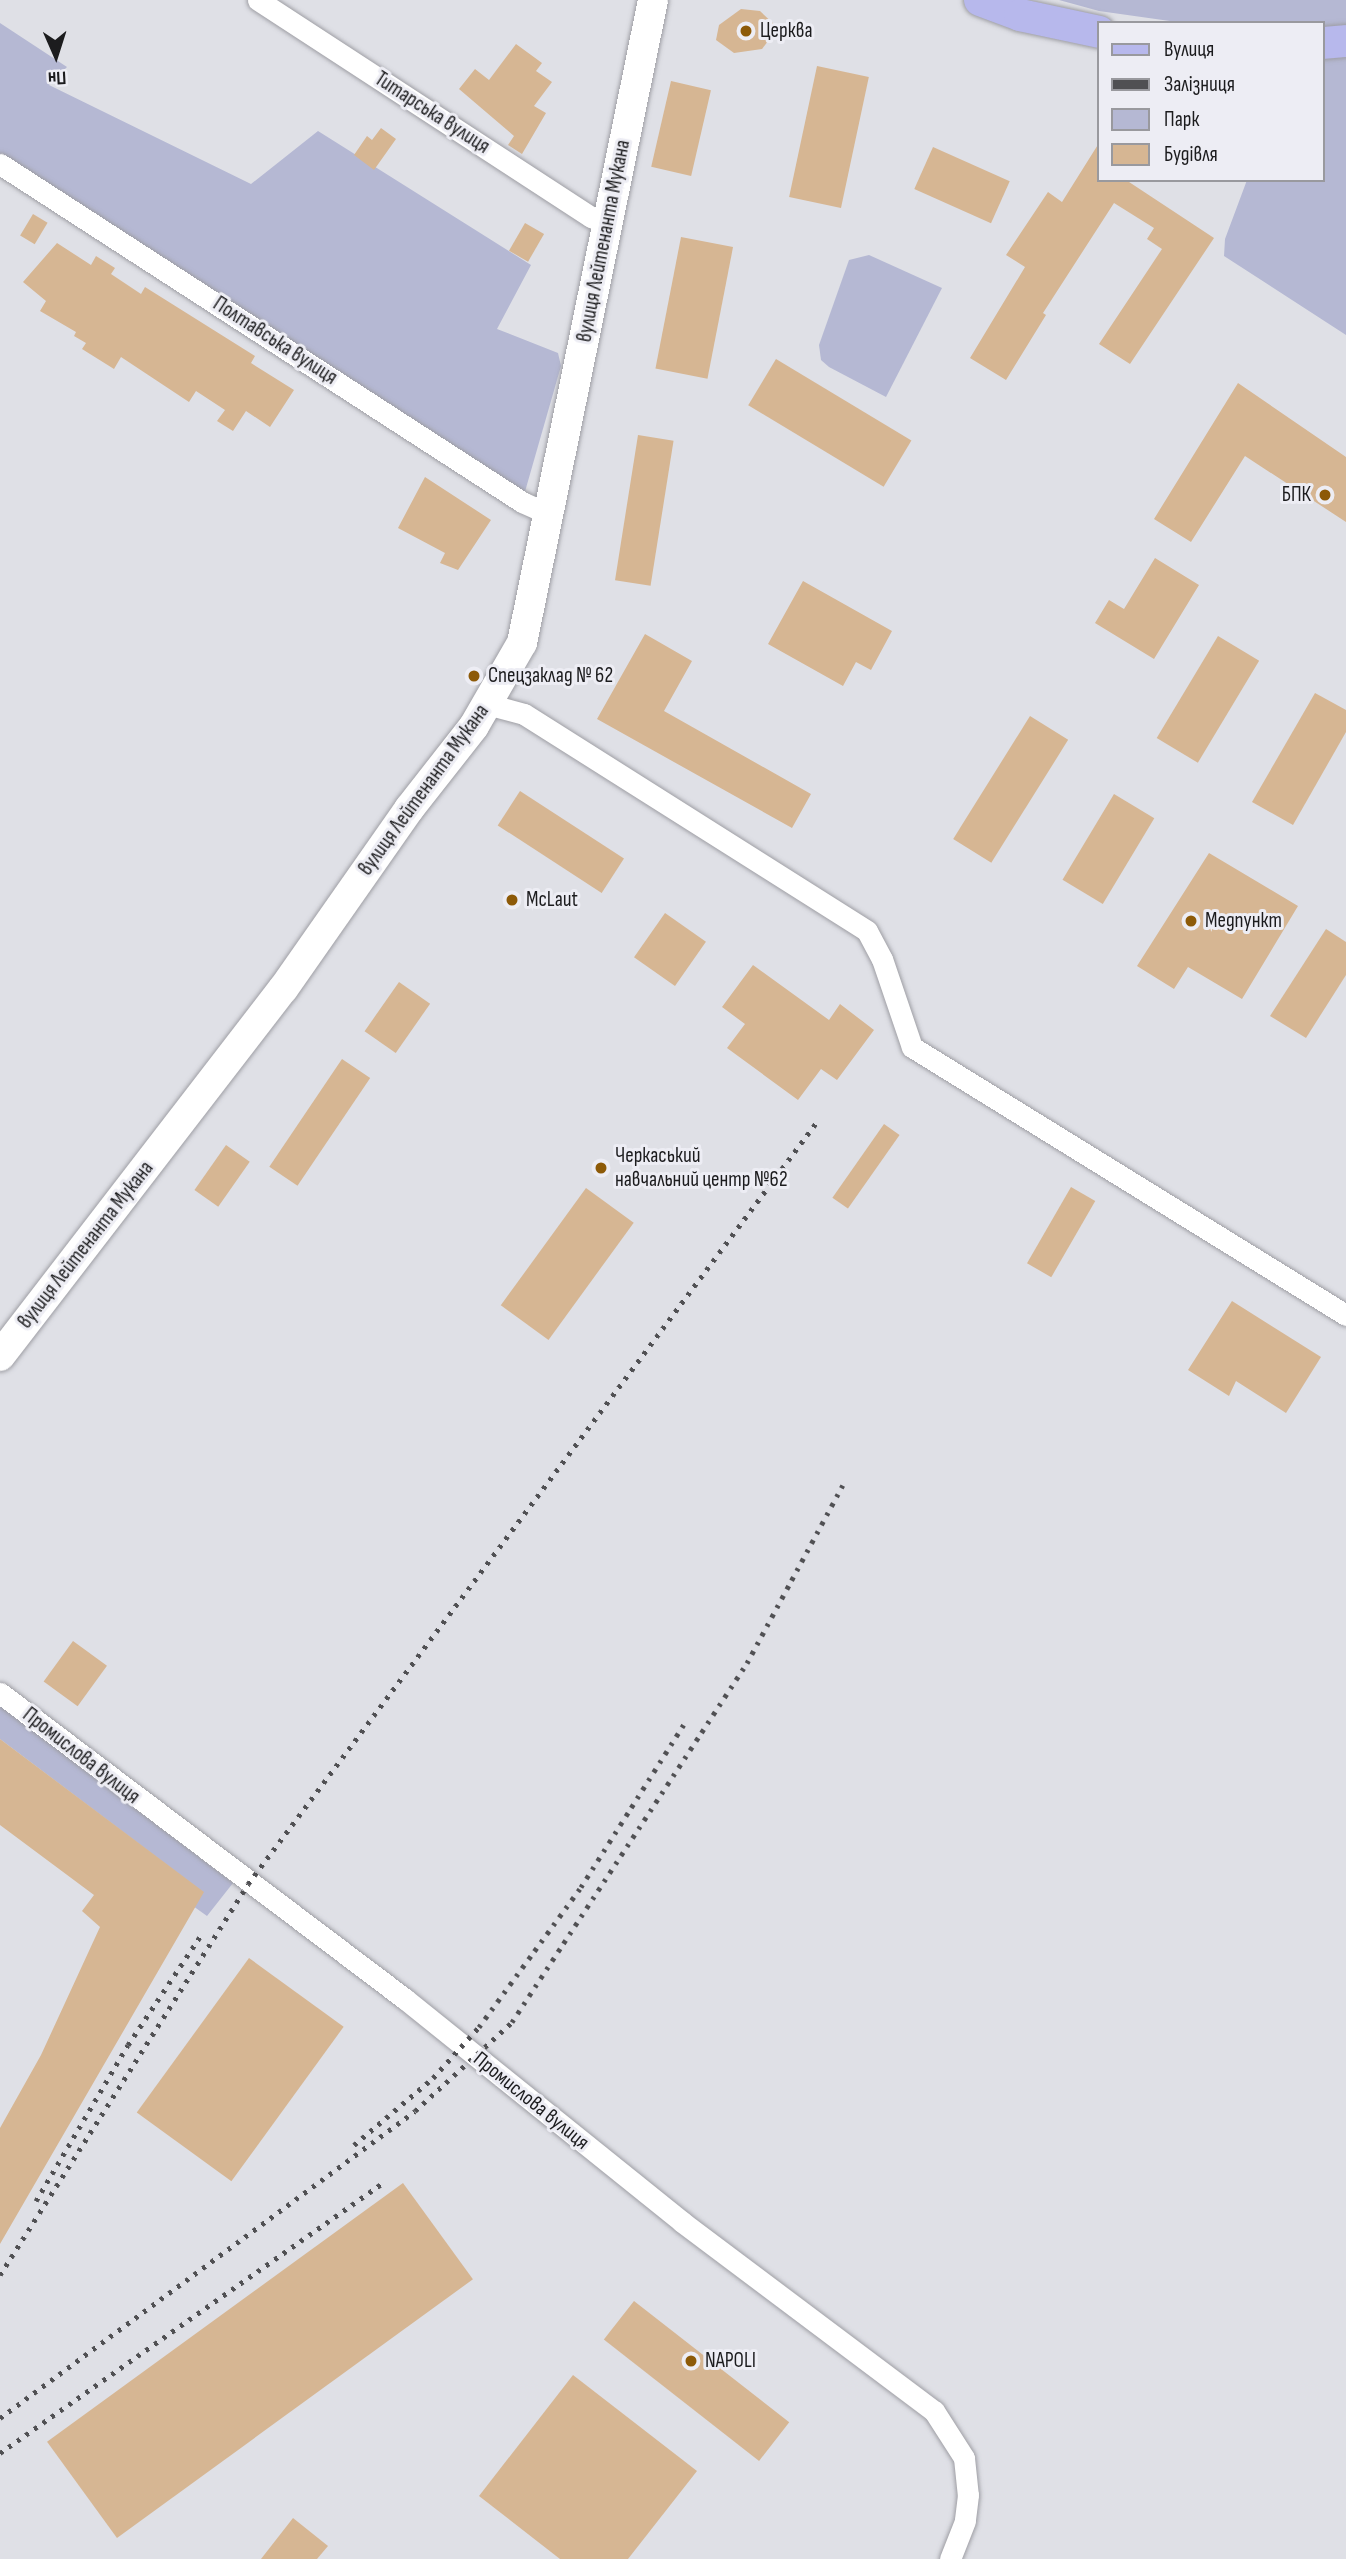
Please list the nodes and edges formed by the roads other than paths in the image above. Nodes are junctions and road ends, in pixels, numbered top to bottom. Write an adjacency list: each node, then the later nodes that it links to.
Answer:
1 (258, 0): 8 (street, Титарська вулиця)
2 (653, 0): 8 (main road, вулиця Лейтенанта Мукана)
3 (980, 0): 4 (main road)
4 (1098, 32)
5 (1346, 41): 6 (main road)
6 (1325, 43)
7 (0, 164): 9 (street, Полтавська вулиця)
8 (608, 223): 9 (main road, вулиця Лейтенанта Мукана)
9 (551, 515): 10 (main road, вулиця Лейтенанта Мукана)
10 (487, 704): 11 (street); 12 (main road, вулиця Лейтенанта Мукана)
11 (1346, 1315)
12 (0, 1356)
13 (0, 1693): 14 (street, Промислова вулиця)
14 (950, 2559)

